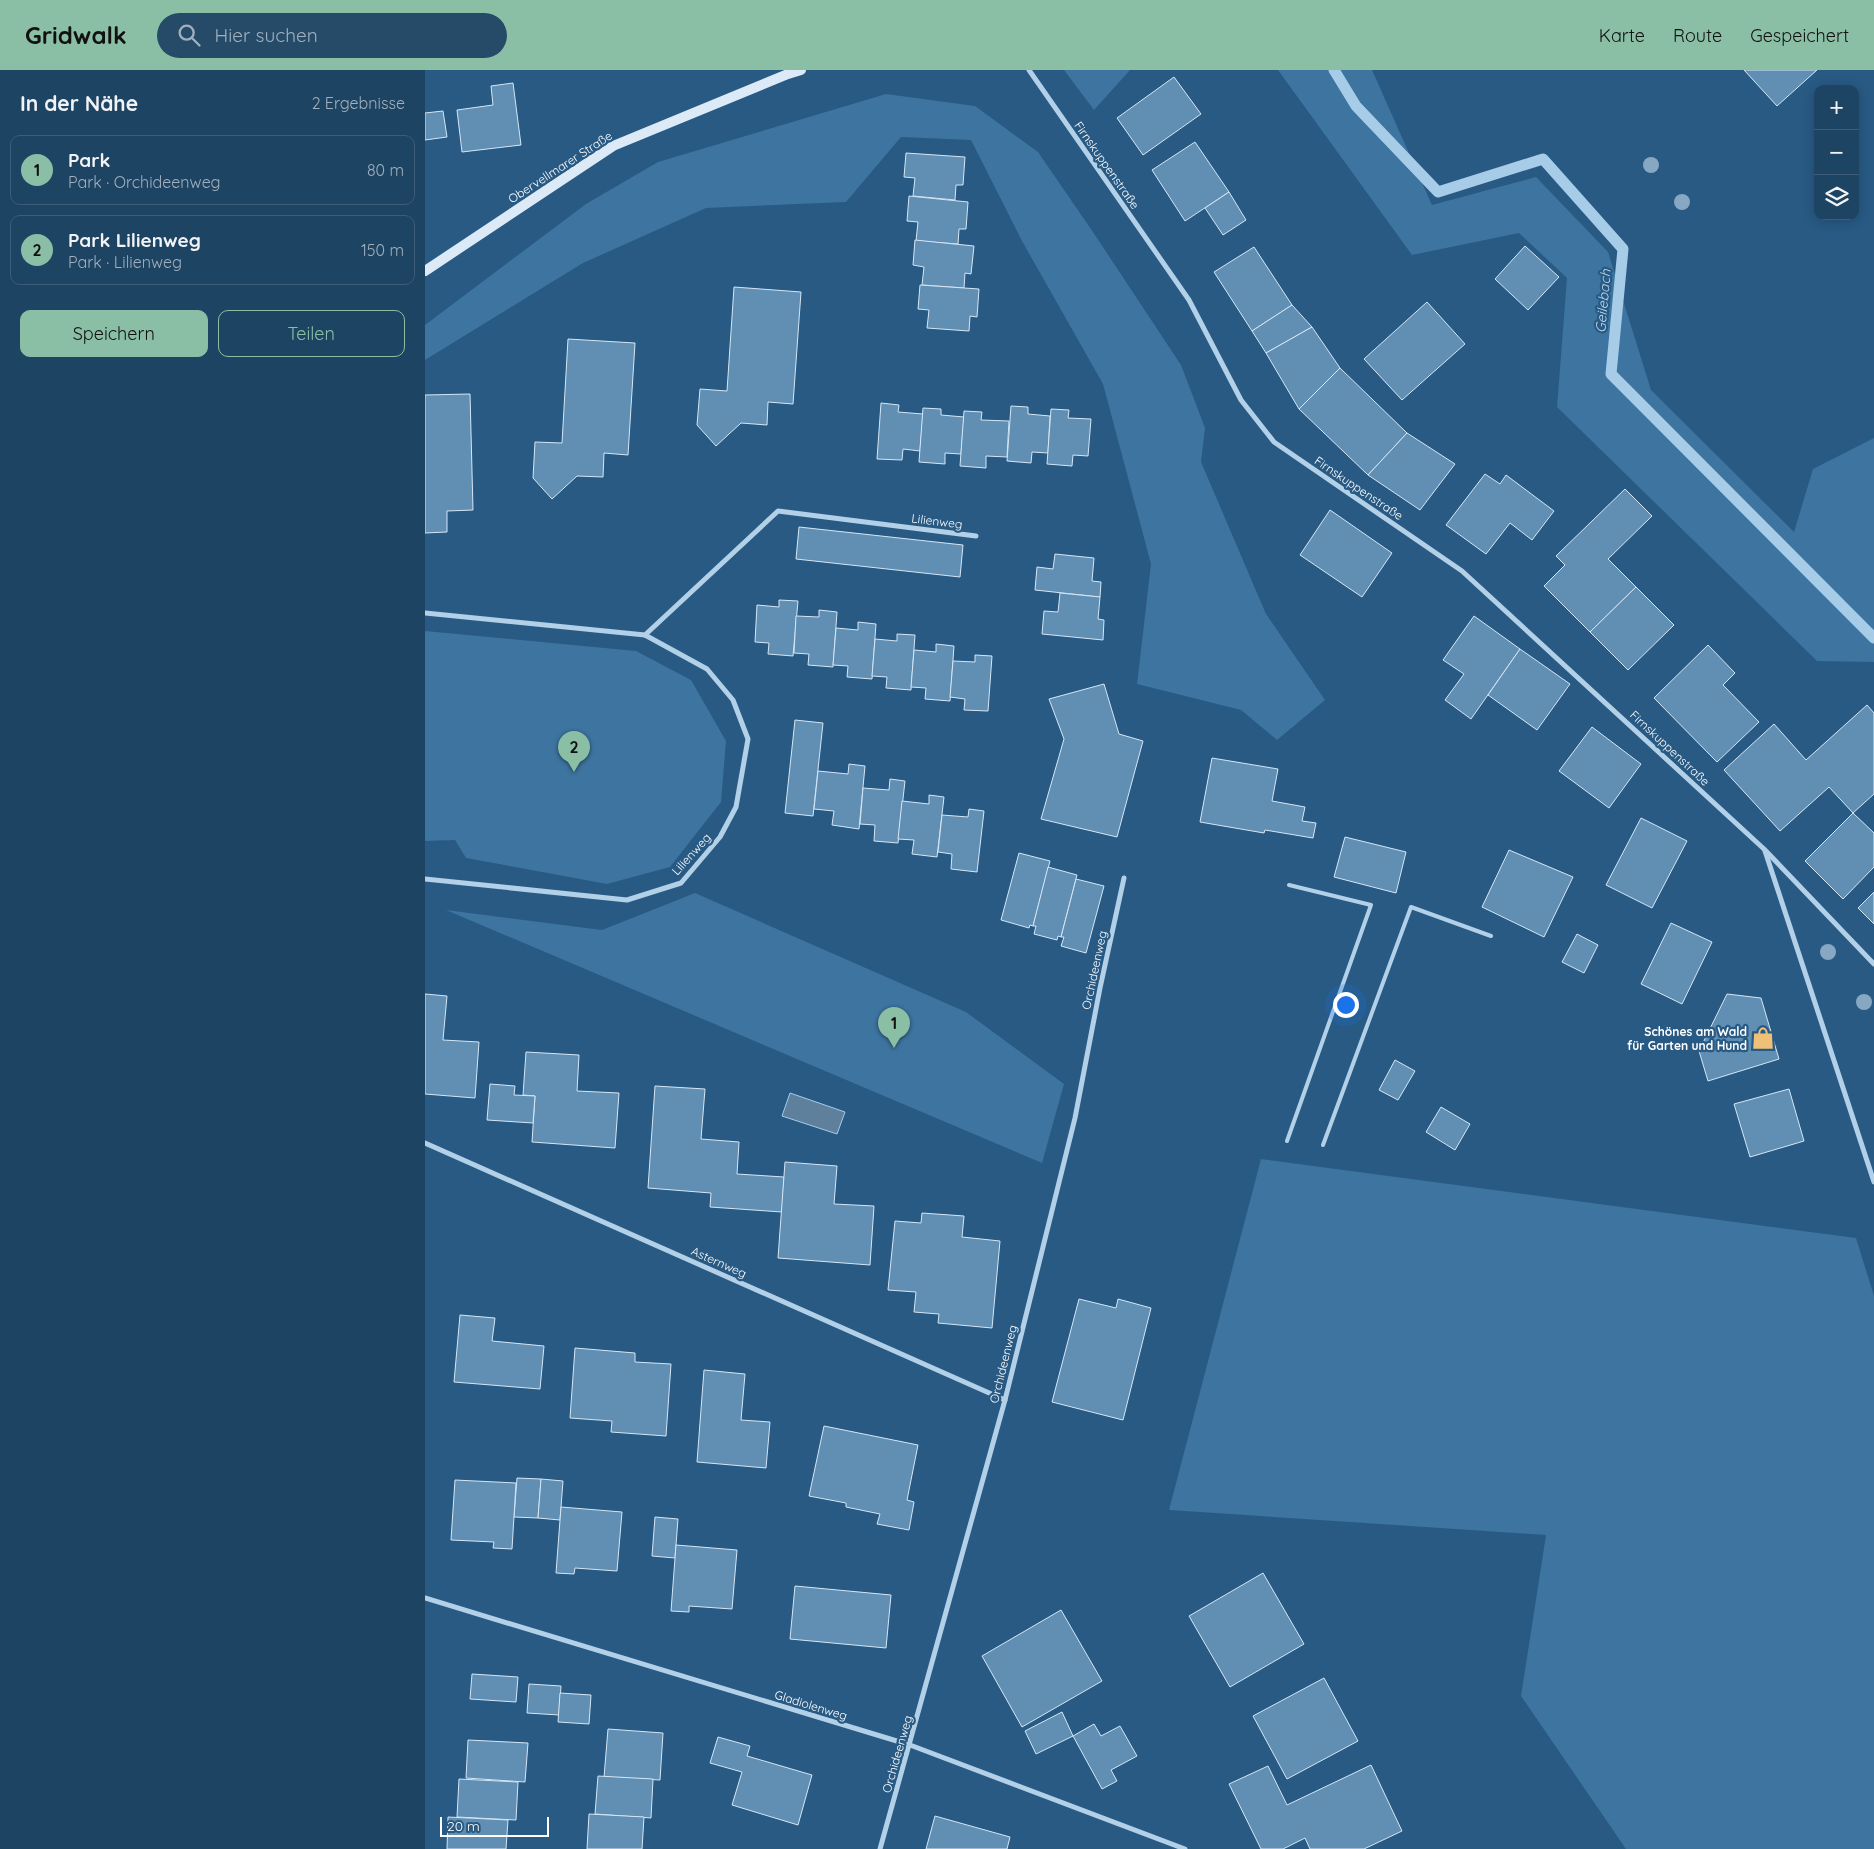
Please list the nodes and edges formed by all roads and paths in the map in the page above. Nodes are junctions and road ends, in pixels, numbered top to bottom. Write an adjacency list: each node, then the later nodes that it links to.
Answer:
1 (801, 70): 3 (main road, Obervellmarer Straße)
2 (1029, 70): 7 (street, Firnskuppenstraße)
3 (425, 271)
4 (976, 536): 6 (street, Lilienweg)
5 (425, 613): 6 (street, Lilienweg)
6 (645, 635): 8 (street, Lilienweg)
7 (1764, 849): 12 (street, Firnskuppenstraße); 16 (street, Firnskuppenstraße)
8 (425, 878)
9 (1124, 878): 17 (street, Orchideenweg)
10 (1289, 886): 13 (lane)
11 (1491, 936): 15 (lane)
12 (1874, 964)
13 (1287, 1142)
14 (425, 1143): 17 (street, Asternweg)
15 (1323, 1145)
16 (1874, 1182)
17 (1005, 1400): 19 (street, Orchideenweg)
18 (425, 1598): 19 (street, Gladiolenweg)
19 (910, 1746): 20 (street, Orchideenweg); 21 (street, Gladiolenweg)
20 (880, 1849)
21 (1185, 1849)

